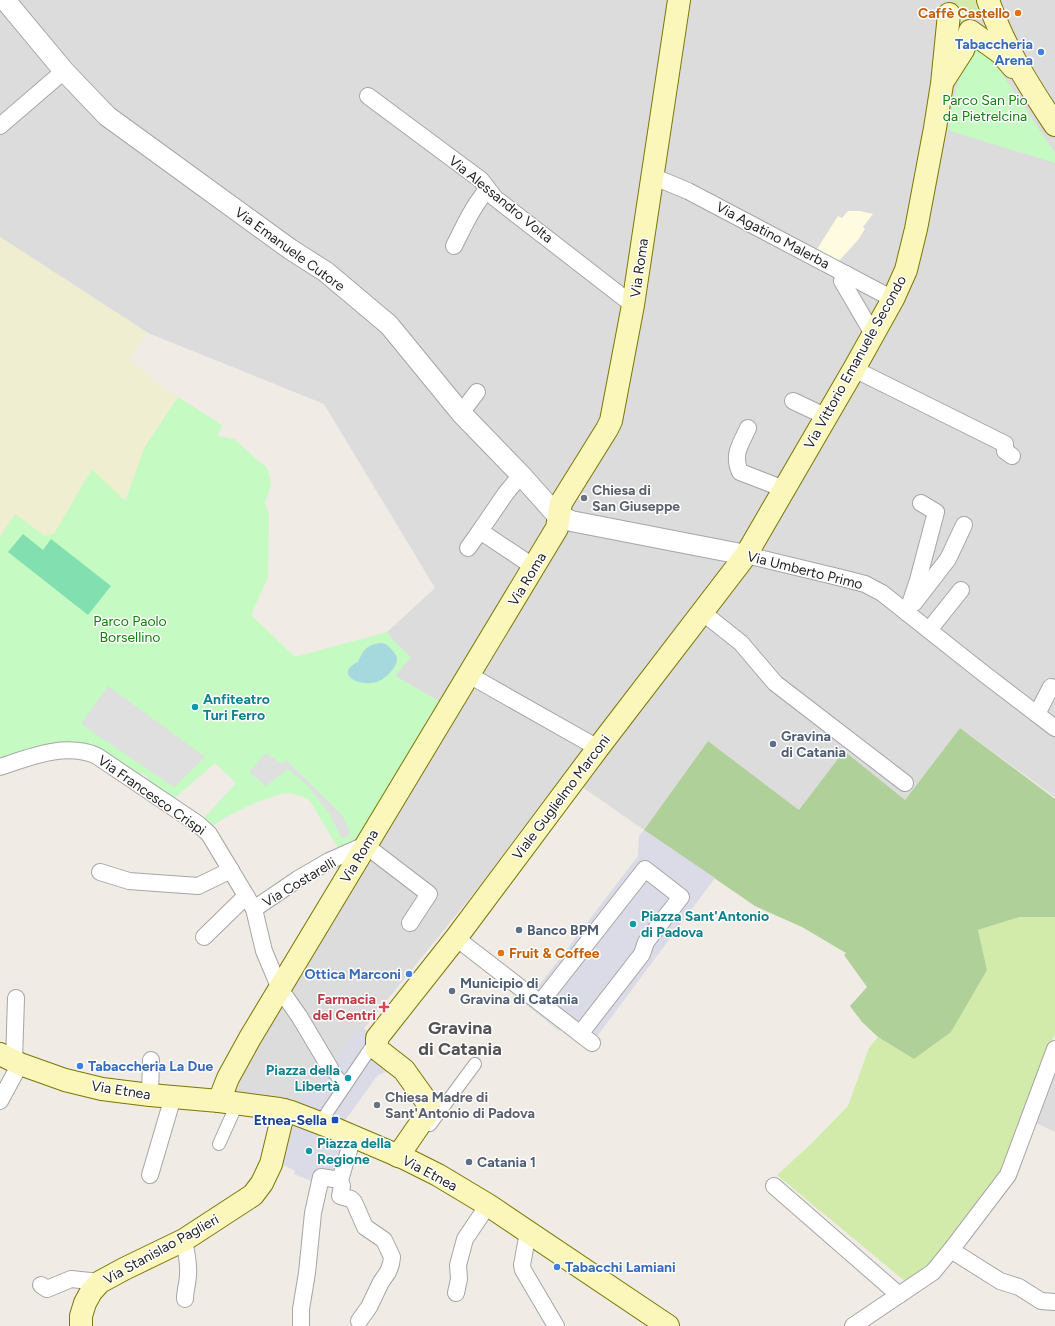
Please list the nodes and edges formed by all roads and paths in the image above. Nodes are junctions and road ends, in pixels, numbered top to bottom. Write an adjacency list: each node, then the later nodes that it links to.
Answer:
1 (5, 0): 6 (street, Via Emanuele Cutore)
2 (679, 0): 12 (main road, Via Roma)
3 (988, 0): 5 (main road); 7 (main road)
4 (947, 7): 5 (main road); 8 (main road, Via Vittorio Emanuele Secondo)
5 (970, 31): 7 (main road); 8 (main road)
6 (64, 70): 10 (street); 22 (street, Via Emanuele Cutore)
7 (1025, 79): 11 (main road)
8 (942, 84): 16 (main road, Via Vittorio Emanuele Secondo)
9 (368, 96): 13 (street, Via Alessandro Volta)
10 (0, 126)
11 (1055, 126)
12 (652, 176): 15 (street, Via Agatino Malerba); 17 (main road, Via Roma)
13 (487, 190): 14 (street); 17 (street, Via Alessandro Volta)
14 (454, 246)
15 (846, 274): 16 (street, Via Agatino Malerba); 18 (street)
16 (893, 299): 18 (main road, Via Vittorio Emanuele Secondo)
17 (633, 305): 29 (main road, Via Roma)
18 (873, 334): 19 (main road, Via Vittorio Emanuele Secondo)
19 (854, 369): 23 (main road, Via Vittorio Emanuele Secondo); 25 (street)
20 (477, 392): 22 (street)
21 (793, 401): 23 (street)
22 (461, 413): 26 (street, Via Emanuele Cutore)
23 (827, 416): 27 (main road, Via Vittorio Emanuele Secondo)
24 (748, 428): 27 (street)
25 (1012, 456)
26 (521, 475): 29 (street, Via Emanuele Cutore); 31 (street)
27 (784, 489): 33 (main road, Via Vittorio Emanuele Secondo)
28 (921, 503): 37 (street)
29 (559, 515): 33 (street, Via Umberto Primo); 34 (main road, Via Roma)
30 (964, 525): 37 (street)
31 (480, 531): 32 (street); 34 (street)
32 (468, 548)
33 (746, 556): 36 (main road, Viale Guglielmo Marconi); 37 (street, Via Umberto Primo)
34 (534, 567): 39 (main road, Via Roma)
35 (961, 590): 38 (street)
36 (702, 612): 43 (main road, Viale Guglielmo Marconi); 45 (street)
37 (907, 612): 38 (street, Via Umberto Primo)
38 (929, 630): 41 (street, Via Umberto Primo)
39 (469, 675): 43 (street); 46 (main road, Via Roma)
40 (1051, 687): 41 (street)
41 (1037, 714): 42 (street, Via Umberto Primo)
42 (1055, 728)
43 (598, 748): 52 (main road, Viale Guglielmo Marconi)
44 (0, 767): 47 (street, Via Francesco Crispi)
45 (906, 783)
46 (355, 854): 49 (street, Via Costarelli); 50 (street); 53 (main road, Via Roma)
47 (231, 870): 48 (street); 49 (street, Via Francesco Crispi)
48 (100, 872)
49 (250, 902): 51 (street, Via Costarelli); 53 (street, Via Francesco Crispi)
50 (410, 922)
51 (204, 937)
52 (456, 938): 55 (street); 56 (main road, Viale Guglielmo Marconi)
53 (280, 989): 61 (street, Via Francesco Crispi); 66 (main road, Via Roma)
54 (16, 998): 58 (street)
55 (540, 1003): 55 (street)
56 (377, 1038): 62 (street); 71 (main road)
57 (1055, 1049): 78 (street)
58 (11, 1059): 63 (main road, Via Etnea); 65 (street)
59 (151, 1060): 63 (street)
60 (475, 1064): 71 (street)
61 (330, 1068): 62 (street)
62 (345, 1086): 68 (street)
63 (150, 1095): 64 (main road, Via Etnea)
64 (173, 1097): 66 (main road, Via Etnea); 72 (street)
65 (0, 1101)
66 (228, 1102): 67 (main road, Via Etnea); 70 (street)
67 (284, 1110): 68 (main road, Via Etnea); 77 (main road, Via Stanislao Paglieri)
68 (320, 1123): 69 (main road, Via Etnea)
69 (353, 1137): 71 (main road, Via Etnea); 73 (street)
70 (219, 1144)
71 (402, 1157): 75 (main road, Via Etnea)
72 (150, 1175)
73 (340, 1180): 85 (street); 87 (street)
74 (774, 1186): 82 (street)
75 (488, 1205): 76 (main road, Via Etnea); 81 (street)
76 (528, 1232): 88 (street); 89 (main road, Via Etnea)
77 (184, 1240): 79 (main road, Via Stanislao Paglieri); 83 (street)
78 (951, 1250): 82 (street); 84 (street)
79 (100, 1282): 80 (street); 86 (main road, Via Stanislao Paglieri)
80 (41, 1285)
81 (456, 1293)
82 (898, 1295): 90 (street)
83 (185, 1299)
84 (1055, 1302)
85 (359, 1321)
86 (81, 1326)
87 (301, 1326)
88 (556, 1326)
89 (668, 1326)
90 (853, 1326)

